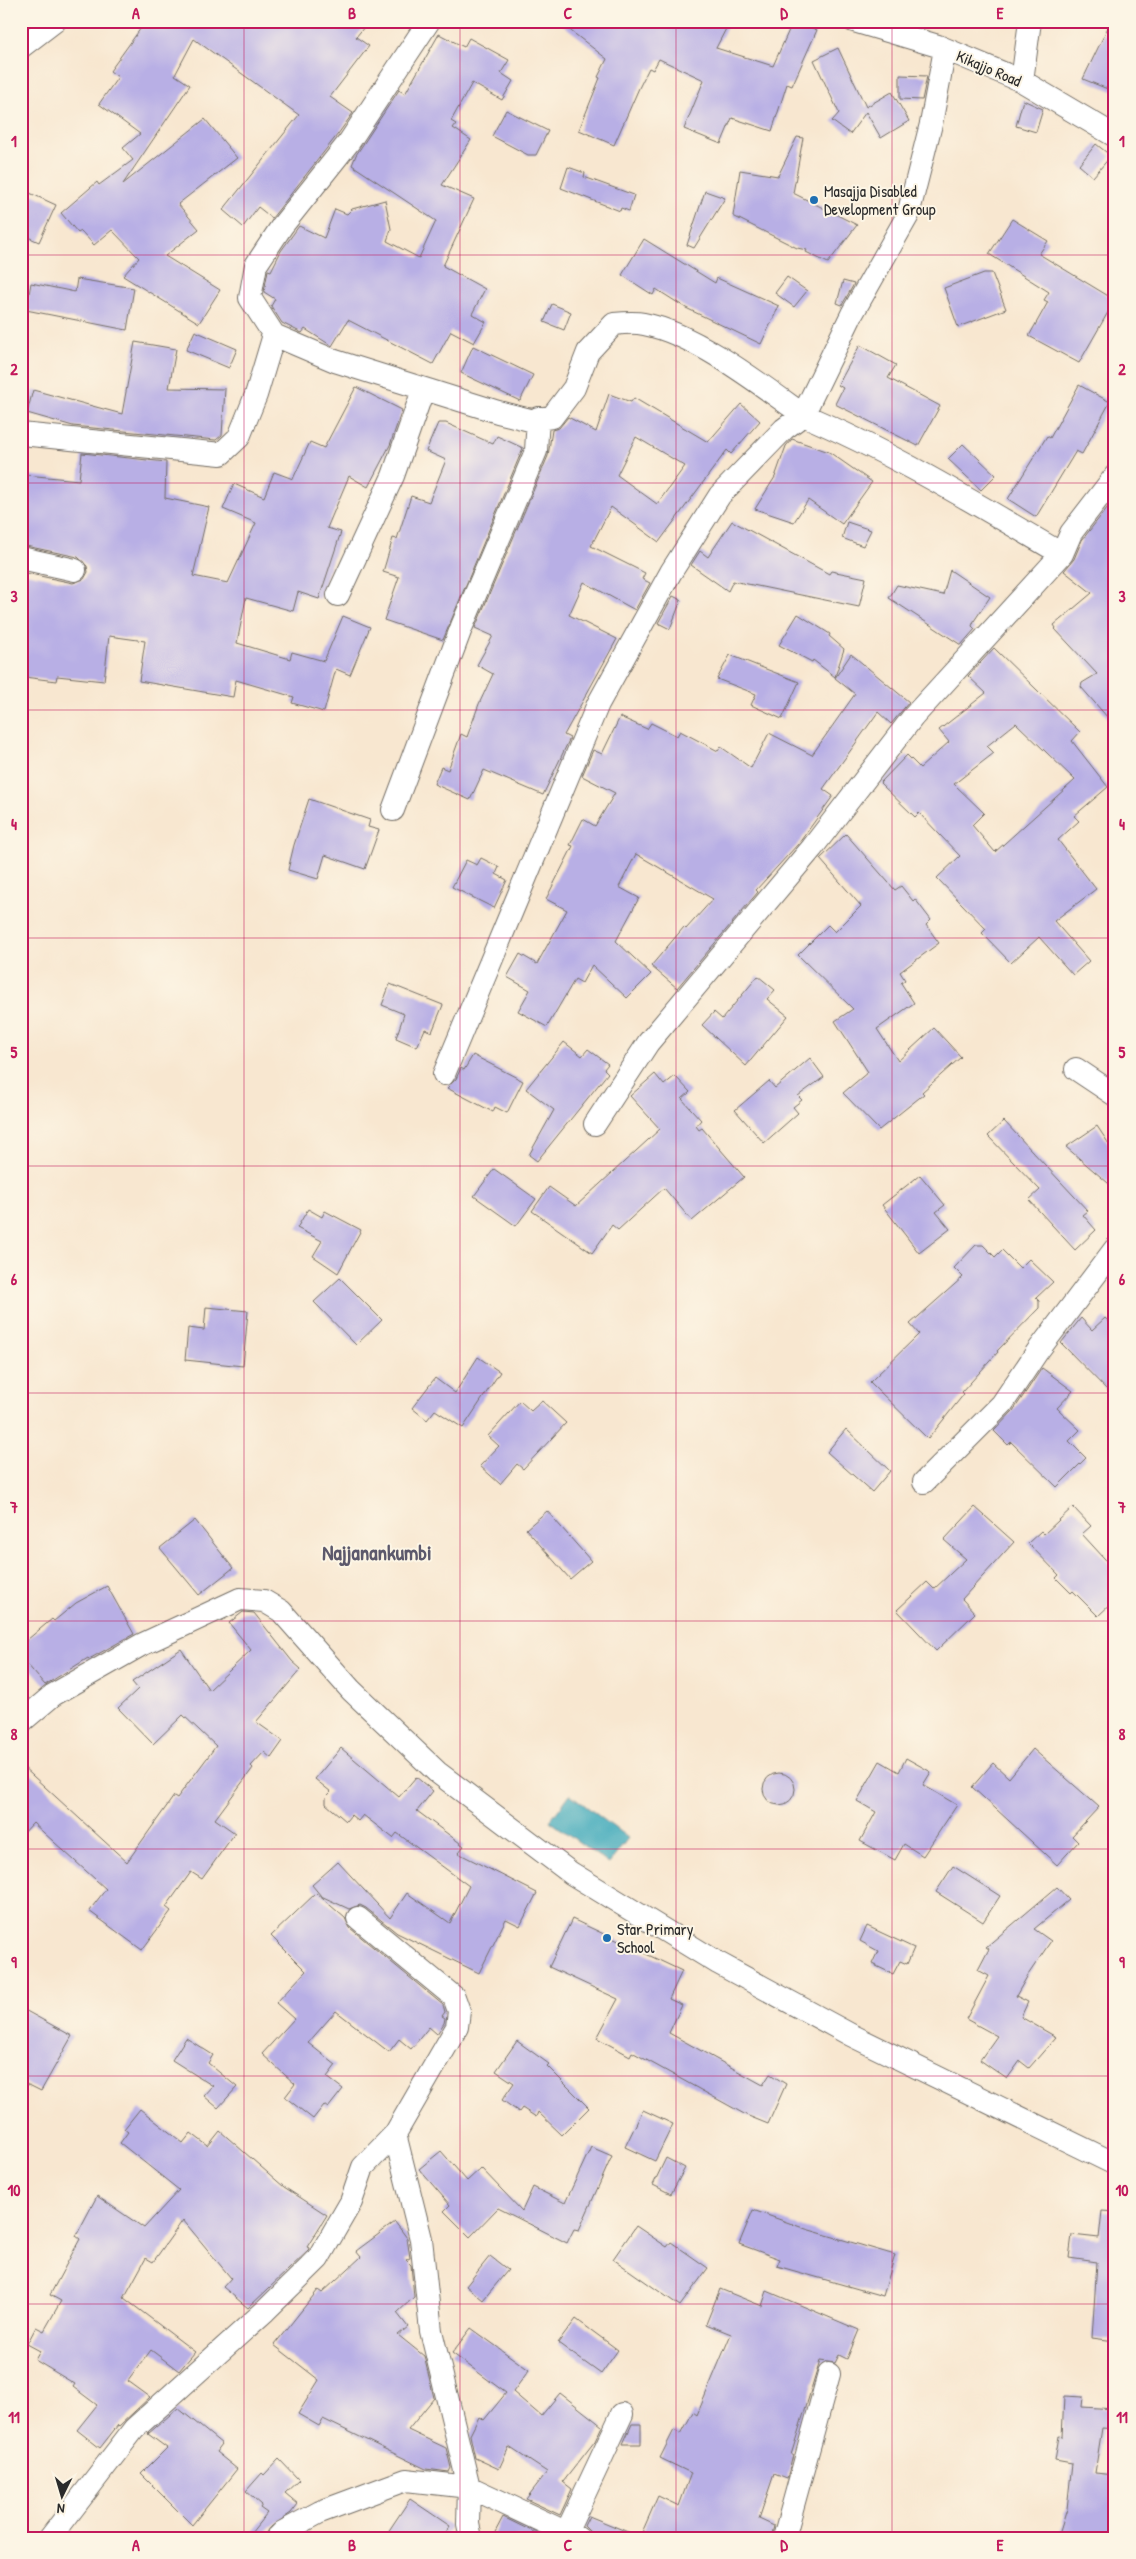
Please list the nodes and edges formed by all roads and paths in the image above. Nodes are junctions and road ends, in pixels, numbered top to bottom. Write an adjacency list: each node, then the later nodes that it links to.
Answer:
1 (55, 21): 5 (street)
2 (429, 21): 9 (street)
3 (854, 21): 6 (street, Kikajjo Road)
4 (1030, 21): 7 (street)
5 (21, 47)
6 (945, 49): 7 (street, Kikajjo Road); 11 (street)
7 (1022, 81): 8 (street, Kikajjo Road)
8 (1115, 136)
9 (274, 334): 10 (street); 13 (street)
10 (423, 390): 12 (street); 18 (street)
11 (803, 415): 12 (street); 15 (street); 21 (street)
12 (538, 418): 19 (street)
13 (21, 434)
14 (1115, 476): 15 (street)
15 (1062, 554): 23 (street)
16 (21, 558): 17 (street)
17 (75, 570)
18 (338, 595)
19 (393, 810)
20 (1076, 1069): 22 (street)
21 (444, 1074)
22 (1115, 1095)
23 (594, 1124)
24 (1115, 1249): 25 (street)
25 (924, 1482)
26 (21, 1722): 29 (street)
27 (358, 1918): 28 (street)
28 (395, 2134): 32 (street); 34 (street)
29 (1115, 2164)
30 (829, 2374): 37 (street)
31 (622, 2414): 33 (street)
32 (470, 2487): 33 (street); 35 (street); 36 (street)
33 (572, 2535)
34 (50, 2538)
35 (277, 2538)
36 (471, 2538)
37 (784, 2538)

